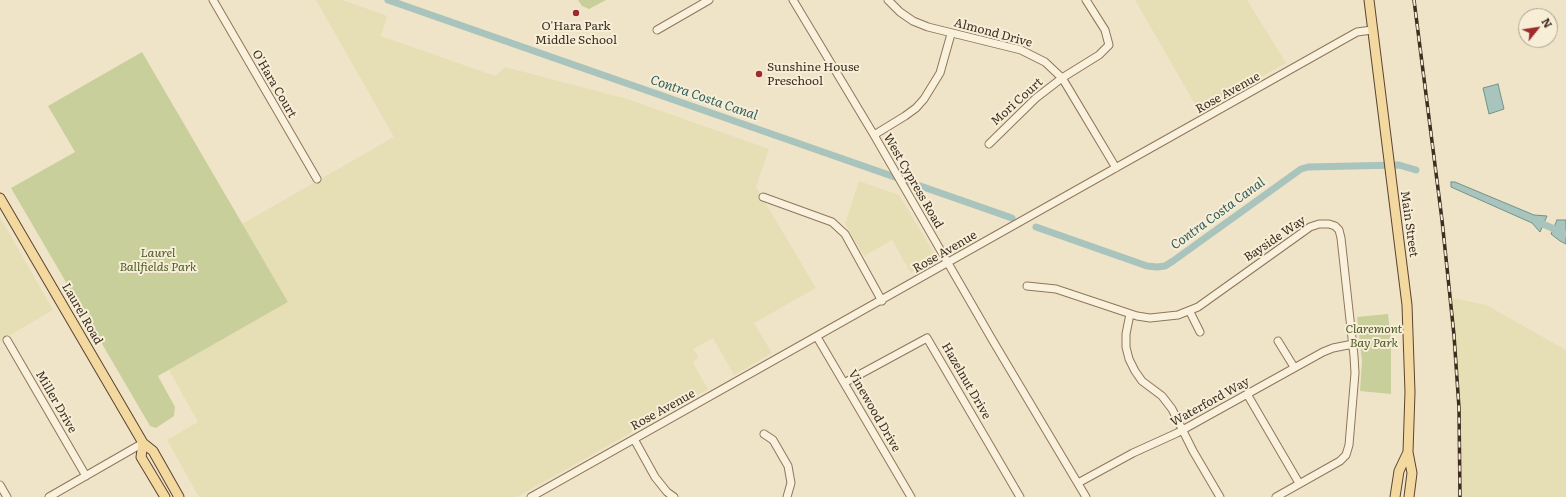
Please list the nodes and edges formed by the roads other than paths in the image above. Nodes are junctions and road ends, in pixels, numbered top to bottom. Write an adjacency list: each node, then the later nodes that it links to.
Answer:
1 (213, 0): 14 (street, O'Hara Court)
2 (709, 0): 7 (street)
3 (793, 0): 11 (street, West Cypress Road)
4 (888, 0): 9 (street, Almond Drive)
5 (1086, 0): 10 (street, Mori Court)
6 (1369, 0): 8 (main road, Main Street)
7 (657, 30)
8 (1372, 30): 13 (street, Rose Avenue); 34 (main road, Main Street)
9 (951, 34): 10 (street, Almond Drive); 11 (street)
10 (1062, 78): 12 (street, Mori Court); 13 (street, Almond Drive)
11 (874, 135): 17 (street, West Cypress Road)
12 (989, 144)
13 (1116, 168): 17 (street, Rose Avenue)
14 (317, 179)
15 (763, 196): 19 (street)
16 (0, 198): 33 (main road, Laurel Road)
17 (948, 263): 19 (street, Rose Avenue); 36 (street, West Cypress Road)
18 (1026, 286): 21 (street, Bayside Way)
19 (882, 300): 23 (street, Rose Avenue)
20 (1190, 312): 21 (street, Bayside Way); 22 (street); 26 (street, Bayside Way)
21 (1130, 314): 30 (street)
22 (1200, 332)
23 (817, 337): 28 (street, Vinewood Drive); 32 (street, Rose Avenue)
24 (6, 340): 35 (street, Miller Drive)
25 (1278, 341): 27 (street)
26 (1353, 344): 27 (street, Waterford Way); 37 (street, Bayside Way)
27 (1294, 367): 29 (street, Waterford Way)
28 (844, 383): 46 (street, Vinewood Drive); 47 (street, Hazelnut Drive)
29 (1247, 394): 30 (street, Waterford Way); 37 (street)
30 (1183, 430): 36 (street, Waterford Way); 49 (street)
31 (764, 434): 45 (street)
32 (634, 439): 43 (street, Rose Avenue); 44 (street)
33 (143, 443): 35 (street); 41 (main road, Laurel Road); 42 (main road, Laurel Road)
34 (1408, 452): 51 (main road, Main Street); 52 (main road, Main Street)
35 (86, 476): 40 (street)
36 (1078, 483): 48 (street, West Cypress Road)
37 (1299, 483): 50 (street, Bayside Way)
38 (0, 485): 39 (street)
39 (7, 497)
40 (49, 497)
41 (164, 497)
42 (179, 497)
43 (531, 497)
44 (674, 497)
45 (787, 497)
46 (911, 497)
47 (1020, 497)
48 (1086, 497)
49 (1220, 497)
50 (1276, 497)
51 (1395, 497)
52 (1409, 497)

